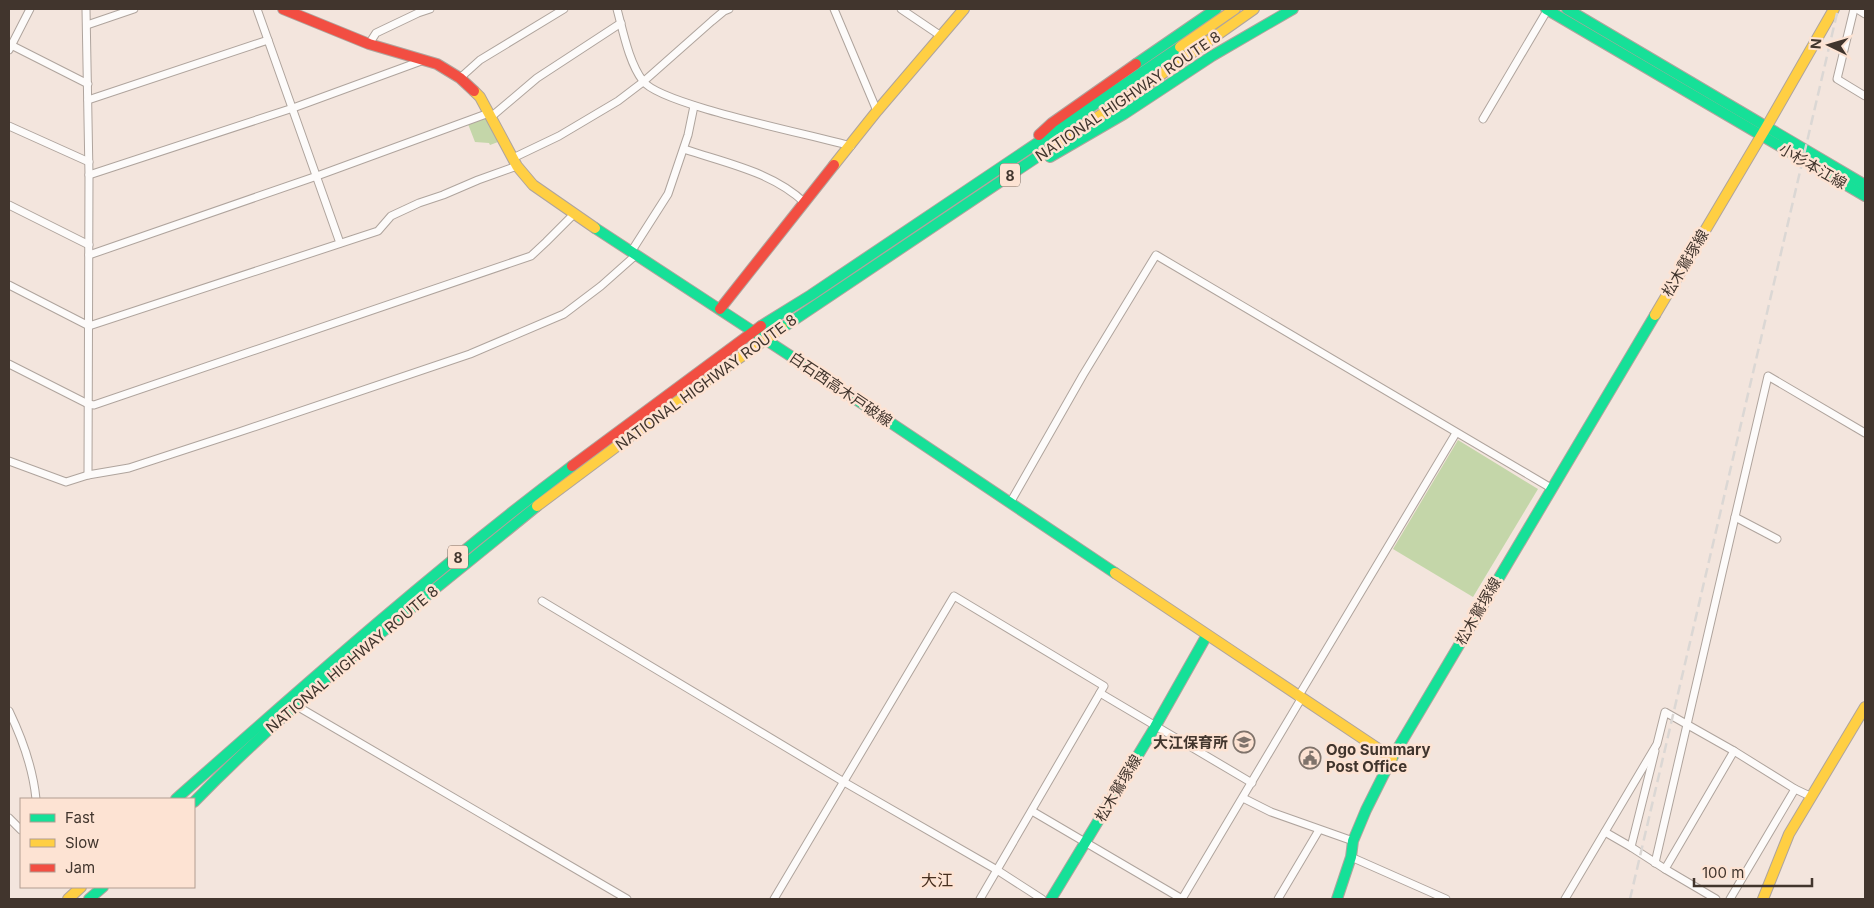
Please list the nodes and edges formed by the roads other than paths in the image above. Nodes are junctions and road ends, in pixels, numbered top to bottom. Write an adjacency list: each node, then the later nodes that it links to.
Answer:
1 (30, 9): 27 (street)
2 (86, 9): 23 (street)
3 (134, 9): 23 (street)
4 (257, 9): 25 (street)
5 (283, 9): 26 (main road, 白石西高木戸破線)
6 (430, 9): 26 (street)
7 (564, 9): 29 (street)
8 (617, 9): 22 (street)
9 (725, 9): 30 (street)
10 (834, 9): 36 (street)
11 (901, 9): 24 (street)
12 (964, 9): 24 (main road)
13 (1216, 9): 44 (main road)
14 (1235, 9): 44 (main road, NATIONAL HIGHWAY ROUTE 8 / 8)
15 (1254, 9): 50 (main road, NATIONAL HIGHWAY ROUTE 8 / 8)
16 (1293, 9): 50 (main road)
17 (1547, 9): 38 (street); 41 (main road, 小杉本江線)
18 (1567, 9): 40 (main road, 小杉本江線)
19 (1834, 9): 40 (main road, 松木鷲塚線)
20 (1856, 9): 21 (street); 32 (street)
21 (1865, 14)
22 (621, 23): 30 (street); 37 (street)
23 (87, 25): 31 (street)
24 (941, 36): 36 (main road)
25 (268, 40): 33 (street); 35 (street)
26 (369, 44): 28 (main road, 白石西高木戸破線)
27 (10, 46): 31 (street)
28 (425, 60): 29 (main road, 白石西高木戸破線); 35 (street)
29 (460, 78): 37 (main road, 白石西高木戸破線)
30 (643, 82): 34 (street); 46 (street)
31 (88, 84): 33 (street)
32 (1865, 96)
33 (88, 100): 45 (street)
34 (694, 106): 42 (street); 43 (street)
35 (293, 108): 47 (street); 48 (street)
36 (877, 111): 42 (main road)
37 (490, 115): 46 (main road, 白石西高木戸破線); 48 (street)
38 (1483, 119)
39 (9, 126): 45 (street)
40 (1767, 126): 41 (main road, 松木鷲塚線); 49 (main road, 小杉本江線)
41 (1761, 136): 51 (main road, 小杉本江線); 70 (main road, 松木鷲塚線)
42 (851, 146): 52 (main road)
43 (684, 149): 52 (street); 57 (street)
44 (1014, 159): 62 (main road, NATIONAL HIGHWAY ROUTE 8 / 8)
45 (88, 162): 47 (street)
46 (515, 162): 54 (main road, 白石西高木戸破線); 55 (street)
47 (89, 175): 56 (street)
48 (317, 176): 55 (street); 58 (street)
49 (1865, 185)
50 (992, 186): 63 (main road, NATIONAL HIGHWAY ROUTE 8 / 8)
51 (1865, 196)
52 (805, 203): 60 (main road)
53 (9, 205): 56 (street)
54 (574, 214): 57 (main road, 白石西高木戸破線); 65 (street)
55 (340, 243): 61 (street)
56 (89, 245): 58 (street)
57 (634, 253): 60 (main road, 白石西高木戸破線); 69 (street)
58 (89, 255): 61 (street)
59 (9, 285): 61 (street)
60 (723, 311): 62 (main road, 白石西高木戸破線)
61 (89, 326): 65 (street)
62 (752, 331): 63 (main road, 白石西高木戸破線); 91 (main road, NATIONAL HIGHWAY ROUTE 8 / 8)
63 (765, 339): 71 (main road, 白石西高木戸破線); 78 (main road, NATIONAL HIGHWAY ROUTE 8 / 8)
64 (9, 364): 65 (street)
65 (88, 404): 69 (street)
66 (1456, 433): 70 (street); 71 (street); 77 (street)
67 (1865, 433): 72 (street)
68 (9, 461): 69 (street)
69 (88, 475)
70 (1551, 488): 85 (main road, 松木鷲塚線)
71 (1010, 503): 75 (main road, 白石西高木戸破線)
72 (1735, 517): 73 (street); 81 (street)
73 (1778, 539)
74 (542, 601): 86 (street)
75 (1207, 636): 77 (main road); 82 (main road, 松木鷲塚線)
76 (1100, 693): 82 (street); 86 (street); 94 (street)
77 (1299, 698): 85 (main road); 87 (street)
78 (295, 705): 93 (main road, NATIONAL HIGHWAY ROUTE 8 / 8); 108 (street)
79 (1865, 707): 89 (main road)
80 (9, 710): 90 (street)
81 (1686, 724): 83 (street); 84 (street); 103 (street)
82 (1155, 727): 87 (street); 100 (main road, 松木鷲塚線)
83 (1657, 744): 98 (street); 101 (street)
84 (1734, 751): 88 (street); 104 (street)
85 (1392, 758): 99 (main road)
86 (844, 782): 105 (street); 109 (street)
87 (1252, 783): 92 (street)
88 (1795, 788): 89 (street); 119 (street)
89 (1812, 797): 120 (main road)
90 (36, 798)
91 (177, 798)
92 (1243, 798): 97 (street); 113 (street)
93 (195, 801)
94 (1032, 811): 100 (street); 105 (street)
95 (9, 818): 96 (street)
96 (20, 829)
97 (1319, 830): 99 (street); 114 (street)
98 (1605, 832): 101 (street); 117 (street)
99 (1353, 841): 102 (main road)
100 (1085, 842): 112 (main road, 松木鷲塚線); 113 (street)
101 (1631, 847): 103 (street)
102 (1351, 857): 115 (main road); 116 (street)
103 (1655, 863): 104 (street)
104 (1665, 869): 118 (street)
105 (997, 870): 110 (street); 111 (street)
106 (102, 888): 107 (main road)
107 (89, 899)
108 (627, 899)
109 (774, 899)
110 (980, 899)
111 (1042, 899)
112 (1051, 899)
113 (1182, 899)
114 (1278, 899)
115 (1338, 899)
116 (1446, 899)
117 (1565, 899)
118 (1716, 899)
119 (1730, 899)
120 (1763, 899)

